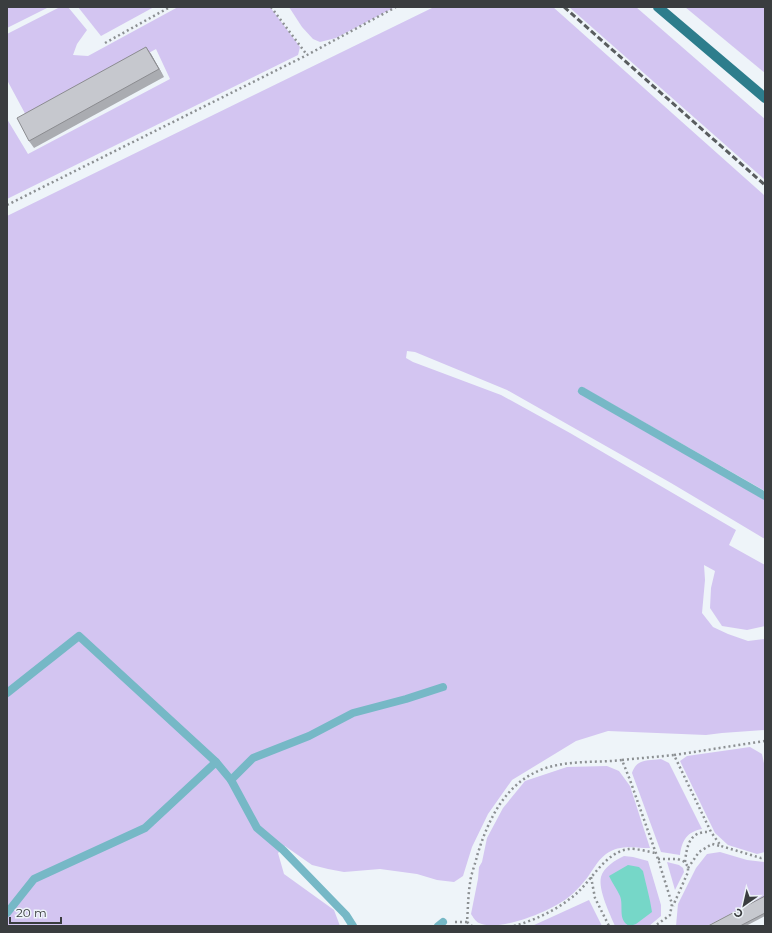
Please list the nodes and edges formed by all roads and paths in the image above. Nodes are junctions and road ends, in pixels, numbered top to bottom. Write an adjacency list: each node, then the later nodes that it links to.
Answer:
1 (170, 7): 5 (path)
2 (271, 7): 6 (path)
3 (396, 7): 6 (path)
4 (658, 7): 7 (main road)
5 (105, 43)
6 (307, 55): 8 (path)
7 (765, 98)
8 (7, 206)
9 (582, 391): 10 (lane)
10 (765, 496)
11 (443, 687): 17 (lane)
12 (7, 693): 16 (lane)
13 (765, 742): 14 (path)
14 (674, 755): 15 (path); 18 (path)
15 (622, 760): 20 (path); 28 (path)
16 (216, 762): 17 (lane); 27 (lane)
17 (231, 780): 30 (lane)
18 (711, 832): 19 (path); 23 (path)
19 (721, 846): 21 (path); 24 (path)
20 (656, 853): 22 (path); 25 (path)
21 (765, 857)
22 (658, 859): 23 (path); 26 (path)
23 (685, 862): 24 (path)
24 (688, 868): 26 (path)
25 (591, 877): 32 (path); 33 (path)
26 (671, 910): 34 (path)
27 (7, 913)
28 (467, 922): 29 (path); 31 (path)
29 (441, 924)
30 (353, 926)
31 (472, 926)
32 (514, 926)
33 (609, 926)
34 (655, 926)

